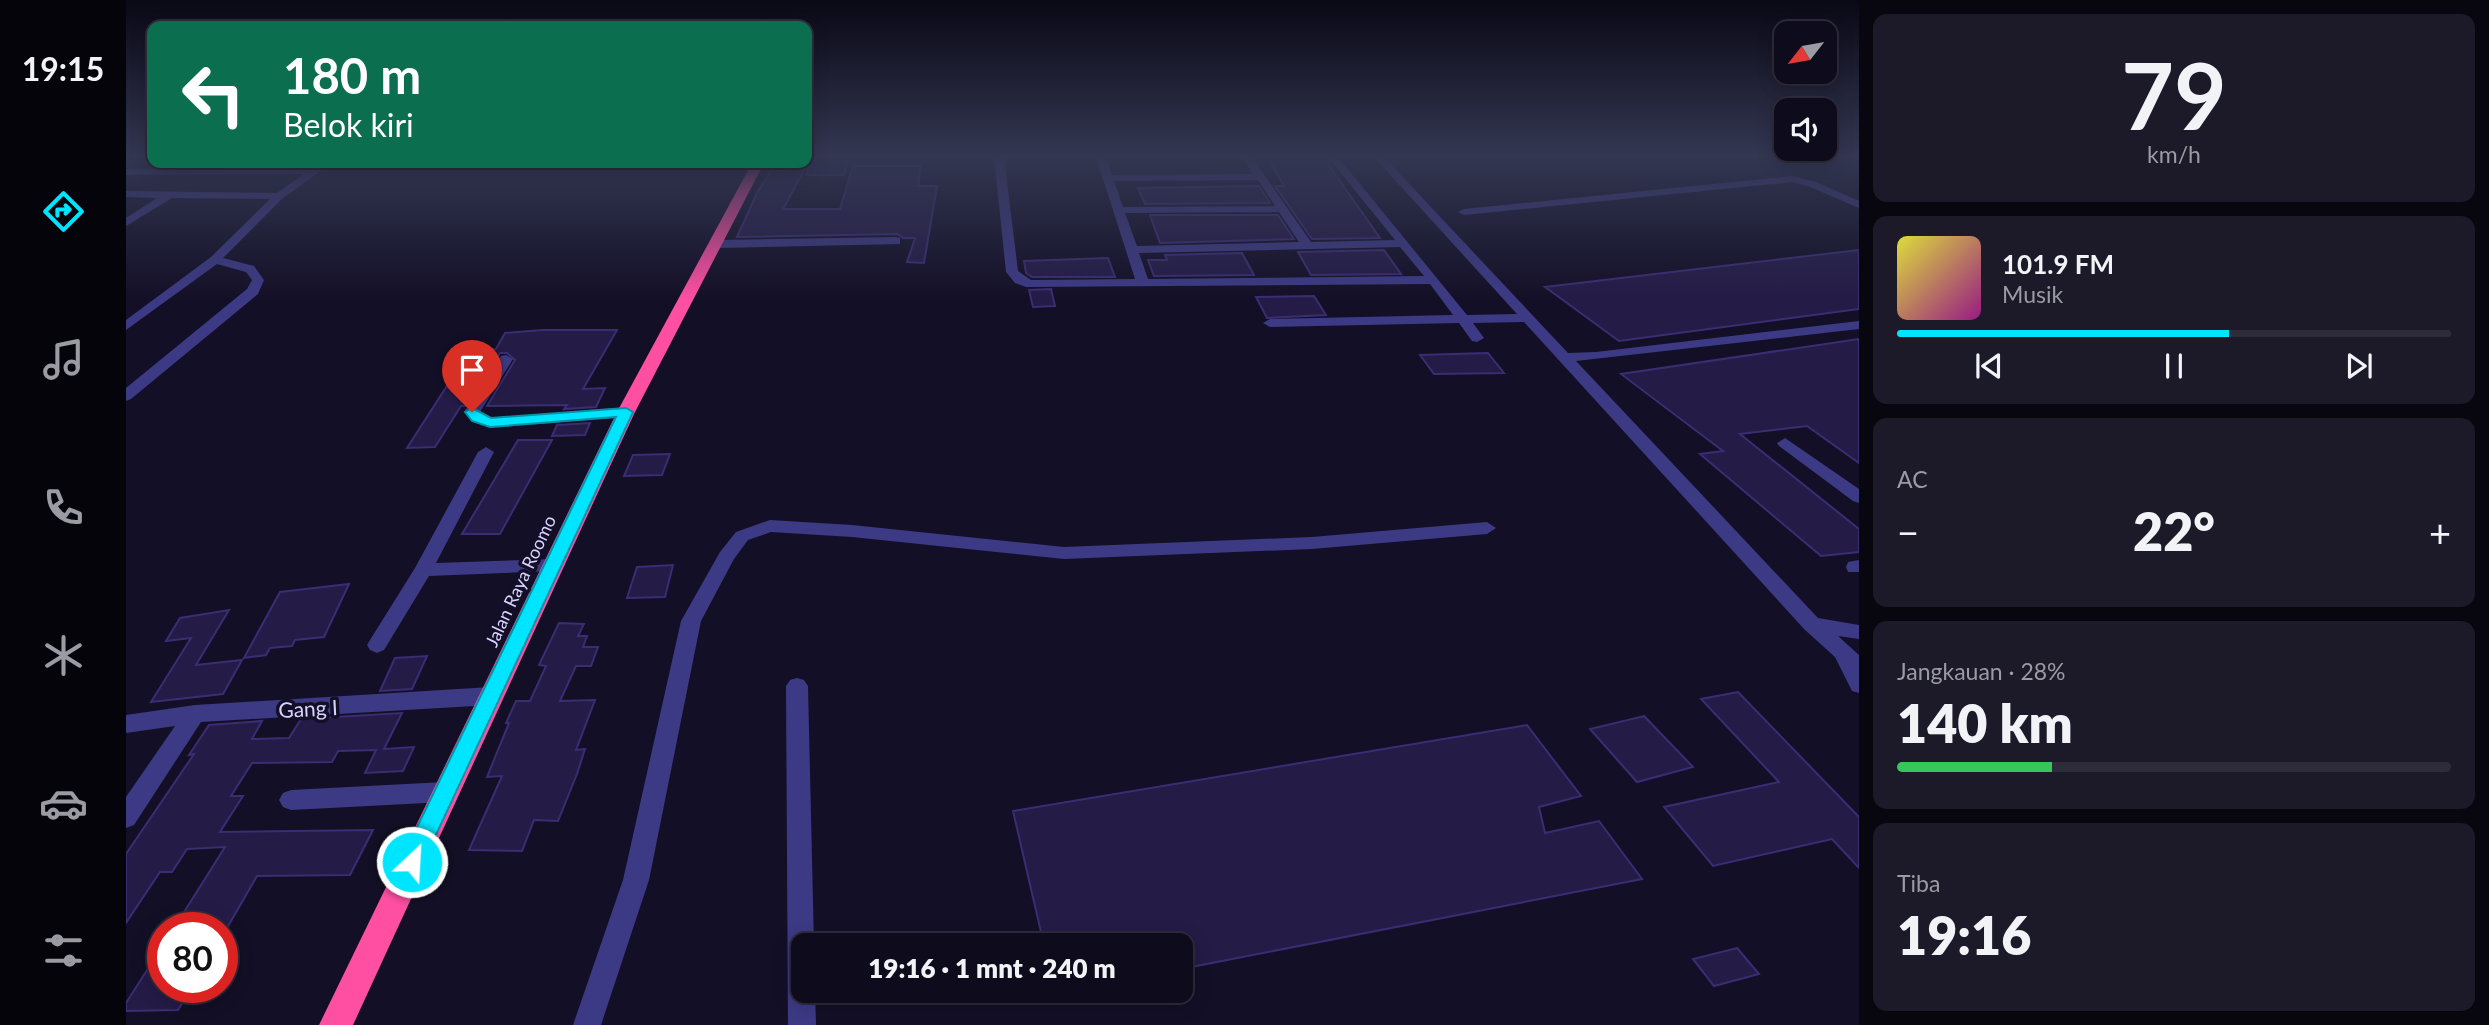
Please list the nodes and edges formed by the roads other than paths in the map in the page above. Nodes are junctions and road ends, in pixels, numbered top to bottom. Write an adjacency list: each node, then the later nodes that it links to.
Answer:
1 (154, 205): 13 (street)
2 (270, 205): 19 (street)
3 (737, 205): 16 (highway, Jalan Raya Roomo)
4 (1004, 205): 21 (street)
5 (1116, 205): 11 (street)
6 (1280, 205): 10 (street)
7 (1373, 205): 15 (street)
8 (1423, 205): 22 (street)
9 (1535, 205): 12 (street)
10 (1283, 209): 11 (street); 17 (street)
11 (1118, 210): 18 (street)
12 (1464, 212)
13 (126, 223)
14 (896, 241): 16 (street)
15 (1405, 243): 17 (street); 20 (street)
16 (717, 244): 31 (highway, Jalan Raya Roomo)
17 (1308, 246): 18 (street)
18 (1132, 250): 21 (street)
19 (215, 260): 26 (street); 30 (street)
20 (1434, 280): 21 (street); 23 (street)
21 (1143, 283)
22 (1526, 318): 23 (street); 28 (street)
23 (1464, 320): 24 (street); 27 (street)
24 (1270, 323)
25 (1859, 325): 28 (street)
26 (126, 326)
27 (1477, 338)
28 (1570, 357): 38 (street)
29 (506, 359): 31 (street)
30 (126, 396)
31 (626, 412): 36 (highway, Jalan Raya Roomo)
32 (1785, 443): 34 (street)
33 (486, 452): 37 (street)
34 (1859, 497)
35 (1487, 528): 52 (street)
36 (553, 565): 37 (street); 45 (highway, Jalan Raya Roomo)
37 (423, 570): 40 (street)
38 (1812, 625): 39 (street); 41 (street)
39 (1859, 632)
40 (377, 645)
41 (1840, 653): 42 (street); 43 (street)
42 (1859, 667)
43 (1859, 685)
44 (797, 687): 53 (street)
45 (491, 696): 46 (street, Gang I); 48 (highway, Jalan Raya Roomo)
46 (195, 714): 47 (street, Gang I); 50 (street)
47 (126, 724)
48 (445, 792): 49 (street); 51 (highway, Jalan Raya Roomo)
49 (291, 800)
50 (126, 817)
51 (336, 1025)
52 (587, 1025)
53 (802, 1025)

